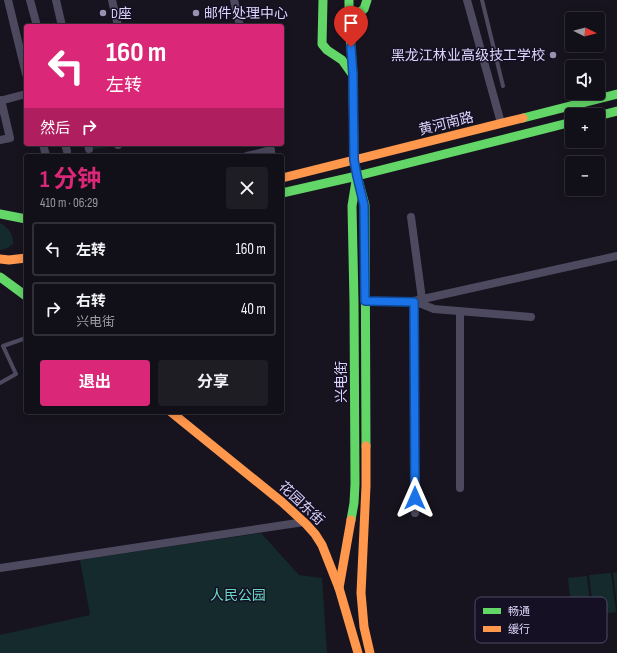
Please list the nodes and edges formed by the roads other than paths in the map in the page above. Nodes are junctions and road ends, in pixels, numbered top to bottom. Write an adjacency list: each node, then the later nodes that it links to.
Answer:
1 (8, 0): 16 (street)
2 (30, 0): 12 (street)
3 (56, 0): 13 (street)
4 (112, 0): 14 (street)
5 (234, 0): 15 (street)
6 (323, 0): 17 (main road)
7 (349, 0): 11 (main road, 兴电街)
8 (367, 0): 11 (main road)
9 (467, 0): 24 (street)
10 (482, 0): 18 (lane)
11 (349, 20): 17 (main road, 兴电街)
12 (36, 24)
13 (62, 24)
14 (118, 24)
15 (240, 24)
16 (24, 66)
17 (353, 75): 29 (main road, 兴电街)
18 (503, 86)
19 (617, 94): 24 (main road, 黄河南路)
20 (24, 95): 21 (street)
21 (0, 101): 26 (street)
22 (617, 111): 23 (main road)
23 (605, 114)
24 (501, 123): 29 (main road, 黄河南路)
25 (565, 124): 30 (main road)
26 (0, 140)
27 (271, 150): 28 (street)
28 (255, 154)
29 (354, 160): 30 (main road, 兴电街); 31 (main road, 黄河南路)
30 (357, 176): 32 (main road); 42 (main road, 兴电街); 43 (main road, 兴电街)
31 (284, 178)
32 (284, 193)
33 (0, 214): 35 (main road)
34 (411, 216): 41 (street)
35 (24, 219)
36 (617, 256): 41 (street)
37 (24, 258): 38 (main road)
38 (0, 259)
39 (0, 276): 40 (main road)
40 (24, 294)
41 (418, 300): 42 (street); 44 (street); 50 (street)
42 (365, 301): 43 (main road); 55 (main road, 兴电街)
43 (354, 302): 53 (main road, 兴电街)
44 (460, 312): 45 (street); 49 (street)
45 (531, 317)
46 (24, 339): 47 (lane)
47 (0, 383)
48 (173, 414): 51 (main road, 花园东街)
49 (460, 488)
50 (416, 513)
51 (304, 522): 52 (street); 53 (main road, 花园东街)
52 (0, 568)
53 (339, 588): 54 (main road, 花园东街)
54 (358, 653)
55 (370, 653)

